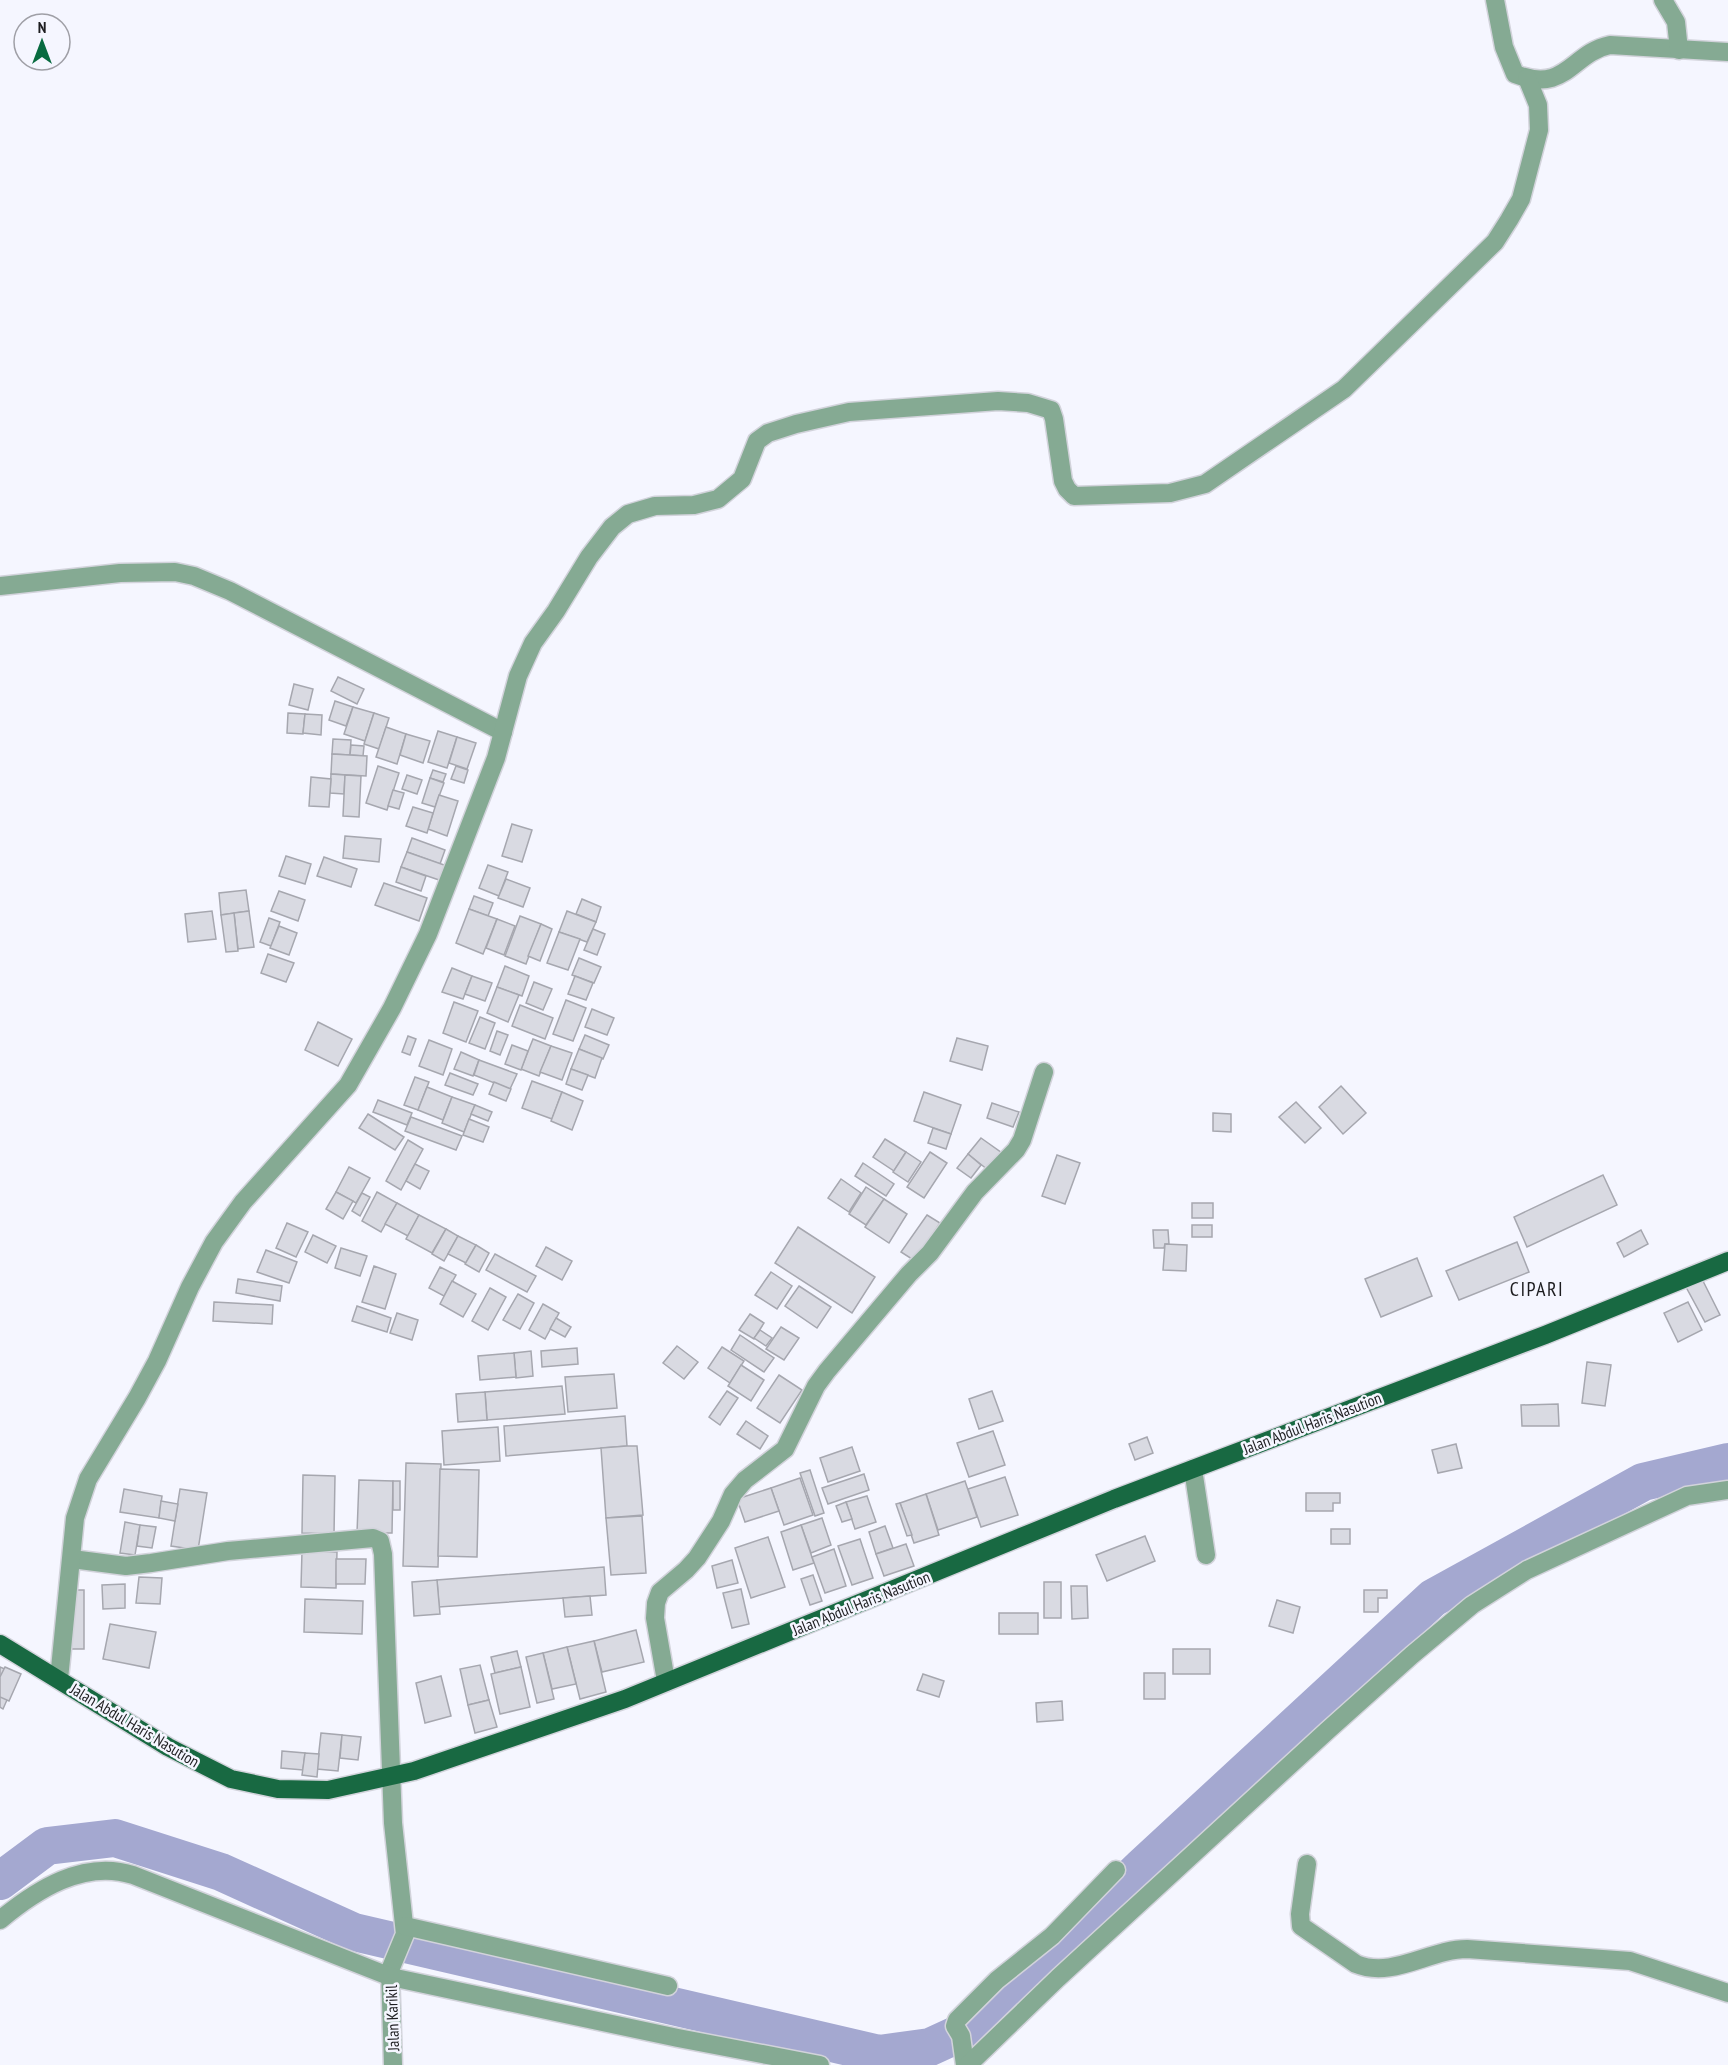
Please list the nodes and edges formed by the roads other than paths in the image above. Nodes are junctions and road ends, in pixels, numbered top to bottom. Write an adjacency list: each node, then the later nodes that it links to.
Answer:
1 (1495, 0): 5 (street)
2 (1663, 0): 3 (street)
3 (1680, 50): 4 (street); 5 (street)
4 (1728, 52)
5 (1527, 78): 7 (street)
6 (0, 586): 7 (street)
7 (503, 732): 13 (street)
8 (1044, 1072): 16 (street)
9 (1728, 1262): 10 (main road, Jalan Abdul Haris Nasution)
10 (1193, 1468): 12 (street); 16 (main road, Jalan Abdul Haris Nasution)
11 (1728, 1490): 27 (street)
12 (1206, 1555)
13 (72, 1559): 15 (street); 17 (street)
14 (0, 1644): 15 (main road, Jalan Abdul Haris Nasution)
15 (59, 1679): 17 (main road, Jalan Abdul Haris Nasution)
16 (666, 1681): 17 (main road, Jalan Abdul Haris Nasution)
17 (391, 1775): 21 (street)
18 (1307, 1864): 24 (street)
19 (1116, 1870): 27 (street)
20 (0, 1920): 22 (street)
21 (405, 1930): 22 (street); 23 (street)
22 (391, 1974): 25 (street, Jalan Karikil); 26 (street)
23 (668, 1986)
24 (1728, 1993)
25 (393, 2065)
26 (820, 2065)
27 (967, 2065)

